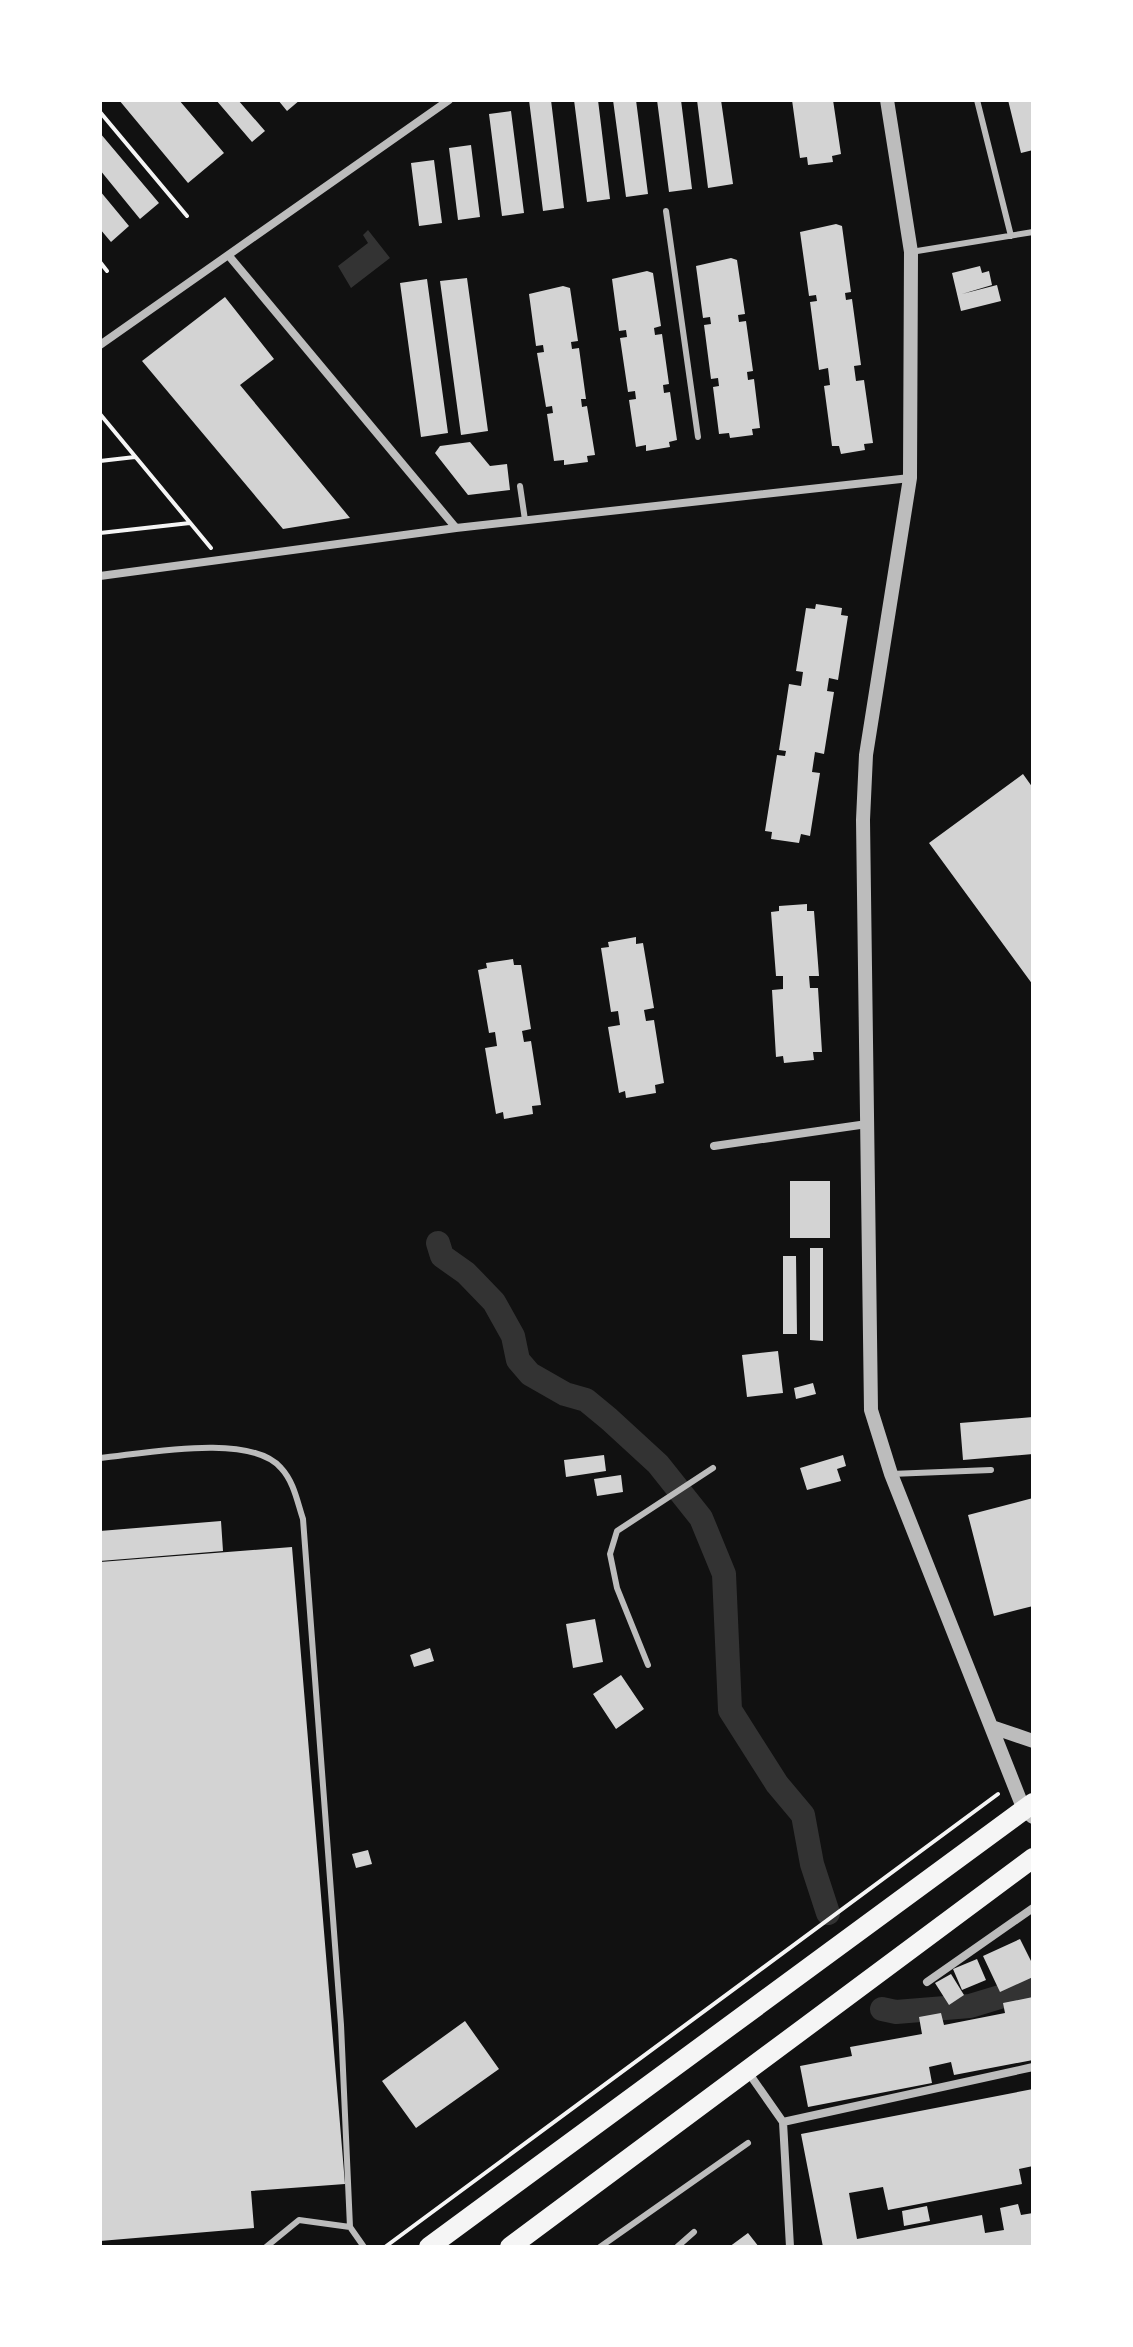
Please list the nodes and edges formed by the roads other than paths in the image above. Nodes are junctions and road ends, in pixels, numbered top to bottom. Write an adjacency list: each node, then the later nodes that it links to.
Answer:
1 (449, 100): 8 (street)
2 (887, 100): 7 (street)
3 (977, 100): 6 (lane)
4 (666, 211): 10 (lane)
5 (1033, 232): 6 (lane)
6 (1011, 236): 7 (lane)
7 (911, 252): 11 (street)
8 (229, 256): 9 (street); 14 (street)
9 (100, 345)
10 (698, 437)
11 (910, 478): 13 (street); 16 (street)
12 (520, 486): 13 (lane)
13 (525, 520): 14 (street)
14 (456, 528): 15 (street)
15 (100, 576)
16 (867, 1124): 17 (street); 21 (street)
17 (714, 1146)
18 (100, 1458): 33 (lane)
19 (713, 1468): 22 (lane)
20 (991, 1470): 21 (lane)
21 (891, 1474): 23 (street)
22 (648, 1665)
23 (992, 1727): 24 (street); 25 (street)
24 (1033, 1741)
25 (1030, 1810): 37 (highway)
26 (1033, 1858): 30 (highway)
27 (1033, 1908): 28 (street)
28 (927, 1982)
29 (1033, 2067): 31 (street)
30 (748, 2072): 31 (street); 38 (highway)
31 (783, 2122): 41 (street)
32 (748, 2143): 39 (lane)
33 (350, 2227): 35 (lane); 36 (lane)
34 (694, 2232): 40 (lane)
35 (266, 2247)
36 (364, 2247)
37 (429, 2247)
38 (510, 2247)
39 (600, 2247)
40 (677, 2247)
41 (790, 2247)

